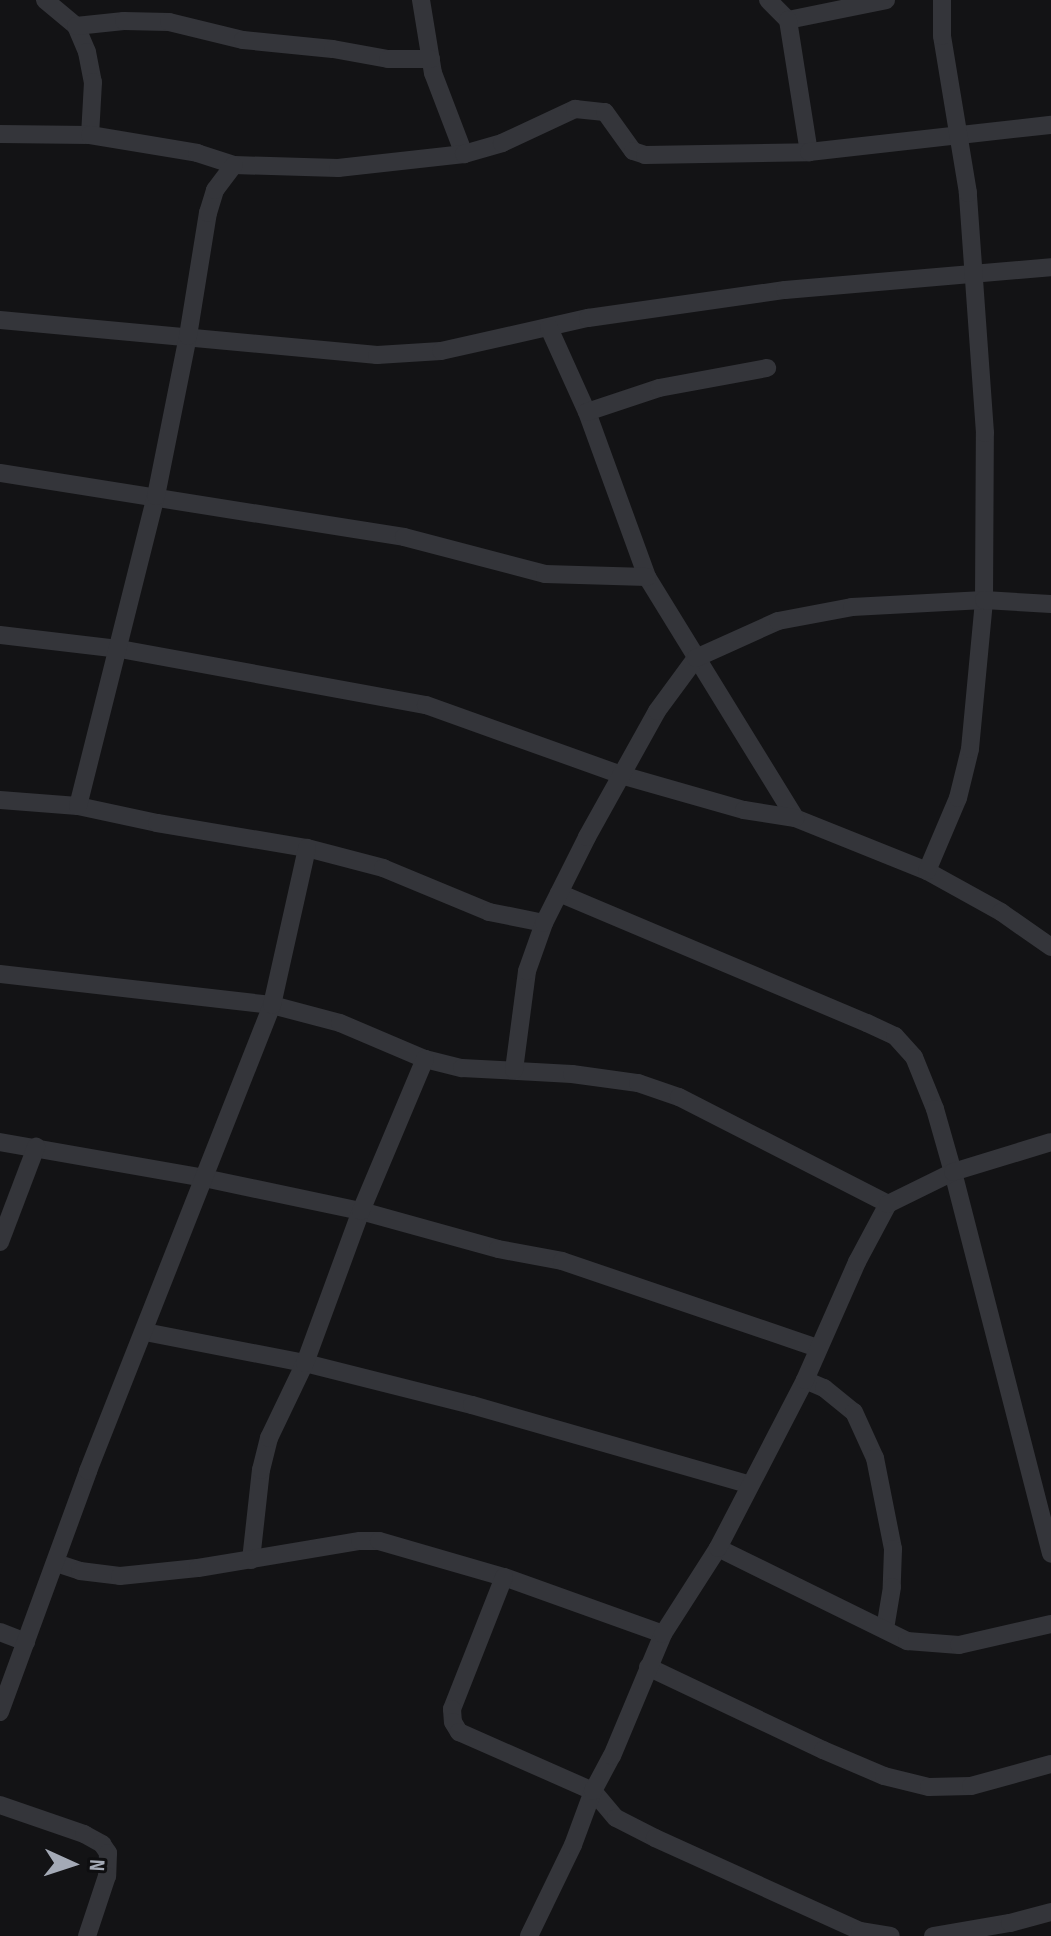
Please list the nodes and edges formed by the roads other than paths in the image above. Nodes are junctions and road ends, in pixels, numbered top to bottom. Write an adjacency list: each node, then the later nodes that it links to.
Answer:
1 (45, 0): 8 (street)
2 (421, 0): 9 (street)
3 (768, 0): 7 (street)
4 (886, 0): 6 (street)
5 (942, 0): 11 (street)
6 (858, 3): 7 (street)
7 (788, 20): 14 (street)
8 (76, 26): 9 (street); 13 (street)
9 (431, 59): 15 (street)
10 (1051, 125): 11 (street)
11 (959, 133): 14 (street); 18 (street)
12 (0, 134): 13 (street)
13 (90, 135): 16 (street)
14 (809, 152): 15 (street)
15 (464, 154): 16 (street)
16 (234, 165): 21 (street)
17 (1051, 267): 18 (street)
18 (972, 272): 20 (street); 27 (street)
19 (0, 320): 21 (street)
20 (549, 328): 21 (street); 23 (street)
21 (188, 336): 25 (street)
22 (767, 368): 23 (street)
23 (587, 412): 26 (street)
24 (0, 473): 25 (street)
25 (156, 496): 26 (street); 30 (street)
26 (647, 577): 31 (street)
27 (984, 600): 28 (street); 31 (street); 37 (street)
28 (1051, 604)
29 (0, 635): 30 (street)
30 (120, 649): 32 (street); 34 (street)
31 (696, 658): 32 (street); 35 (street)
32 (621, 775): 35 (street); 38 (street)
33 (0, 800): 34 (street)
34 (78, 806): 36 (street)
35 (795, 818): 37 (street)
36 (307, 848): 39 (street); 42 (street)
37 (927, 871): 40 (street)
38 (559, 893): 39 (street); 48 (street)
39 (544, 923): 44 (street)
40 (1051, 947)
41 (0, 974): 42 (street)
42 (272, 1005): 43 (street); 49 (street)
43 (425, 1059): 44 (street); 51 (street)
44 (514, 1070): 50 (street)
45 (0, 1142): 47 (street)
46 (1051, 1142): 48 (street)
47 (36, 1147): 49 (street); 52 (street)
48 (953, 1172): 50 (street); 59 (street)
49 (204, 1178): 51 (street); 53 (street)
50 (888, 1204): 54 (street)
51 (361, 1211): 54 (street); 55 (street)
52 (0, 1242)
53 (145, 1332): 55 (street); 61 (street)
54 (817, 1348): 56 (street)
55 (305, 1363): 57 (street); 60 (street)
56 (805, 1380): 57 (street); 64 (street)
57 (748, 1484): 58 (street)
58 (718, 1548): 64 (street); 66 (street)
59 (1051, 1554)
60 (251, 1560): 61 (street); 62 (street)
61 (56, 1563): 67 (street)
62 (504, 1577): 66 (street); 71 (street)
63 (1051, 1624): 64 (street)
64 (885, 1629)
65 (0, 1632): 67 (street)
66 (663, 1634): 68 (street)
67 (26, 1642): 69 (street)
68 (648, 1667): 70 (street); 71 (street)
69 (0, 1712)
70 (1051, 1764)
71 (593, 1791): 75 (street); 76 (street)
72 (0, 1805): 74 (street)
73 (1051, 1912): 77 (street)
74 (87, 1936)
75 (529, 1936)
76 (891, 1936)
77 (933, 1936)

